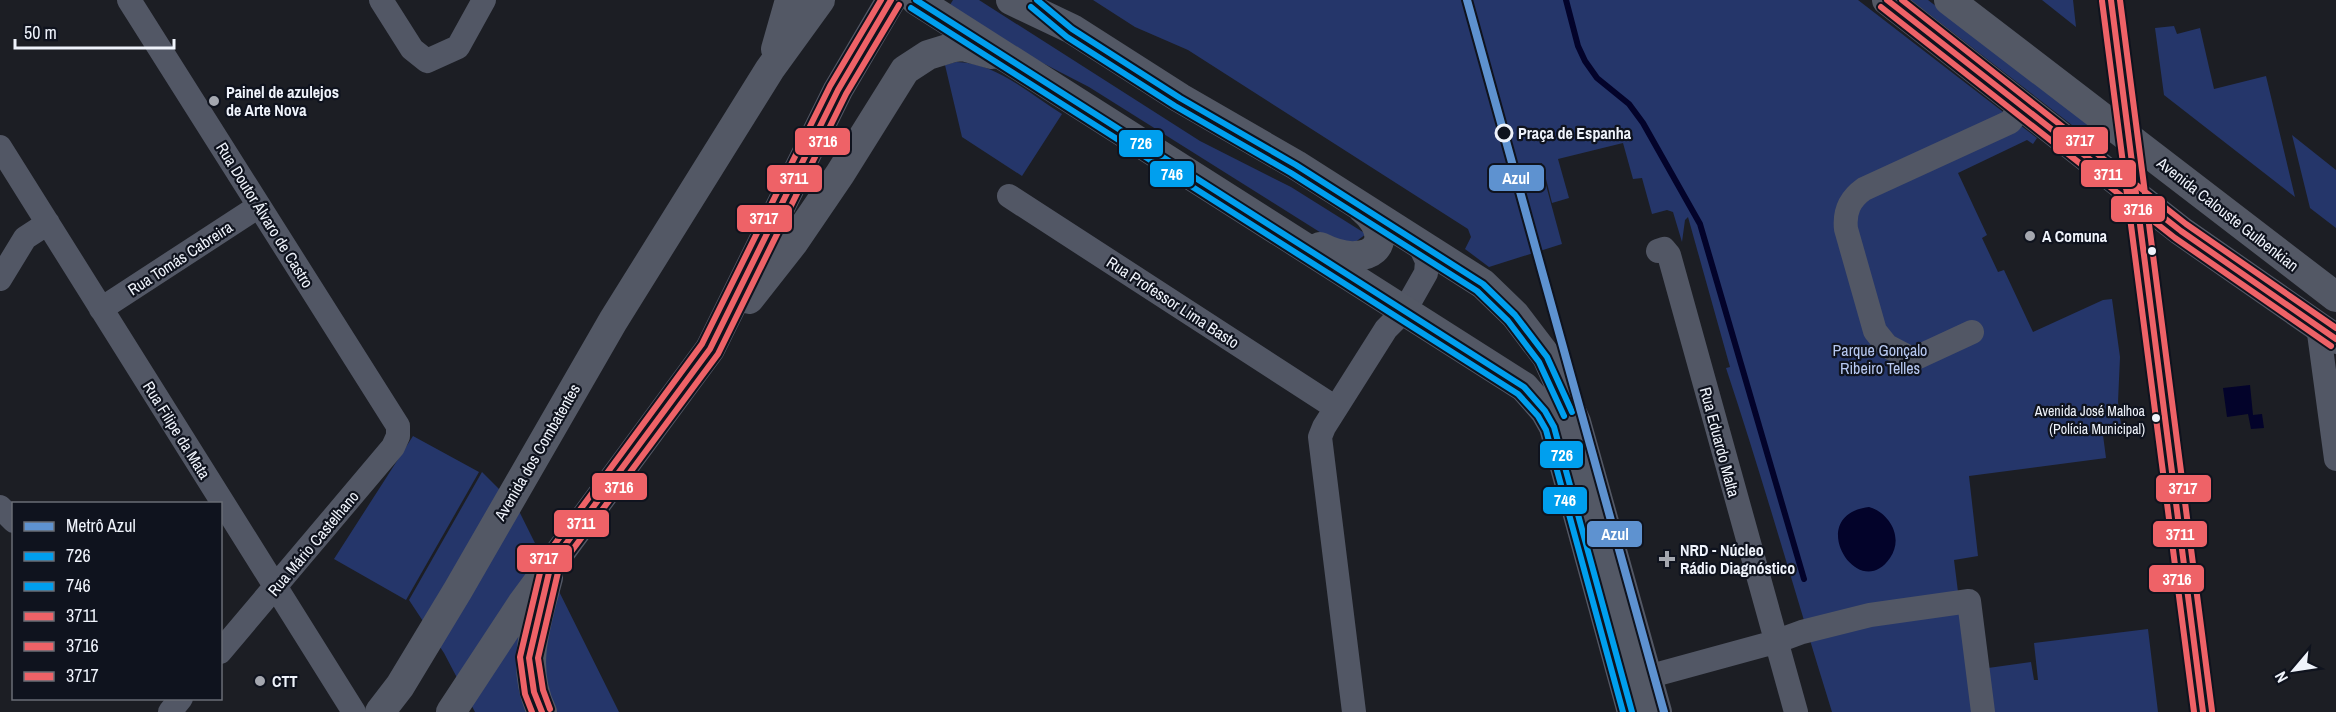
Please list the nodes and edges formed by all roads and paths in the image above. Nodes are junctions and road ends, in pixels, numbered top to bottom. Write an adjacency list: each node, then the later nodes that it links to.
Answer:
1 (129, 0): 20 (street, Rua Doutor Álvaro de Castro)
2 (381, 0): 3 (street)
3 (484, 0)
4 (790, 0): 15 (main road)
5 (820, 0): 15 (main road)
6 (891, 0): 31 (main road)
7 (916, 0): 14 (main road)
8 (1011, 0): 13 (main road)
9 (1037, 0): 13 (main road)
10 (1887, 0): 16 (main road)
11 (1949, 0): 26 (main road, Avenida Calouste Gulbenkian)
12 (2111, 0): 54 (street, bridge)
13 (1072, 29): 19 (main road)
14 (1015, 62): 21 (main road); 31 (main road)
15 (770, 69): 46 (main road, Avenida dos Combatentes)
16 (2022, 106): 29 (street); 30 (main road)
17 (0, 147): 22 (street, Rua Filipe da Mata)
18 (1009, 196): 32 (street, Rua Professor Lima Basto)
19 (1356, 203): 21 (main road); 23 (main road)
20 (259, 206): 27 (street, Rua Tomás Cabreira); 34 (street, Rua Doutor Álvaro de Castro)
21 (1265, 222): 28 (main road)
22 (48, 224): 25 (street); 27 (street, Rua Filipe da Mata)
23 (1409, 237): 28 (street); 42 (main road)
24 (1658, 251): 40 (street, Rua Eduardo Malta)
25 (0, 279)
26 (2336, 297)
27 (101, 309): 39 (street, Rua Filipe da Mata)
28 (1404, 310): 32 (street); 50 (main road)
29 (1972, 332)
30 (2327, 332): 33 (street)
31 (710, 349): 38 (main road)
32 (1336, 408): 49 (street)
33 (2333, 421): 35 (street)
34 (398, 431): 39 (street, Rua Mário Castelhano)
35 (2336, 459)
36 (0, 507): 37 (street)
37 (12, 519)
38 (551, 564): 47 (main road); 48 (main road)
39 (276, 587): 41 (street, Rua Mário Castelhano); 45 (street, Rua Filipe da Mata)
40 (1775, 642): 42 (street); 52 (street, Rua Eduardo Malta); 53 (street)
41 (222, 650)
42 (1647, 677): 51 (main road)
43 (180, 700): 44 (street)
44 (170, 712)
45 (354, 712)
46 (381, 712)
47 (451, 712)
48 (542, 712)
49 (1354, 712)
50 (1632, 712)
51 (1657, 712)
52 (1796, 712)
53 (1983, 712)
54 (2203, 712)

